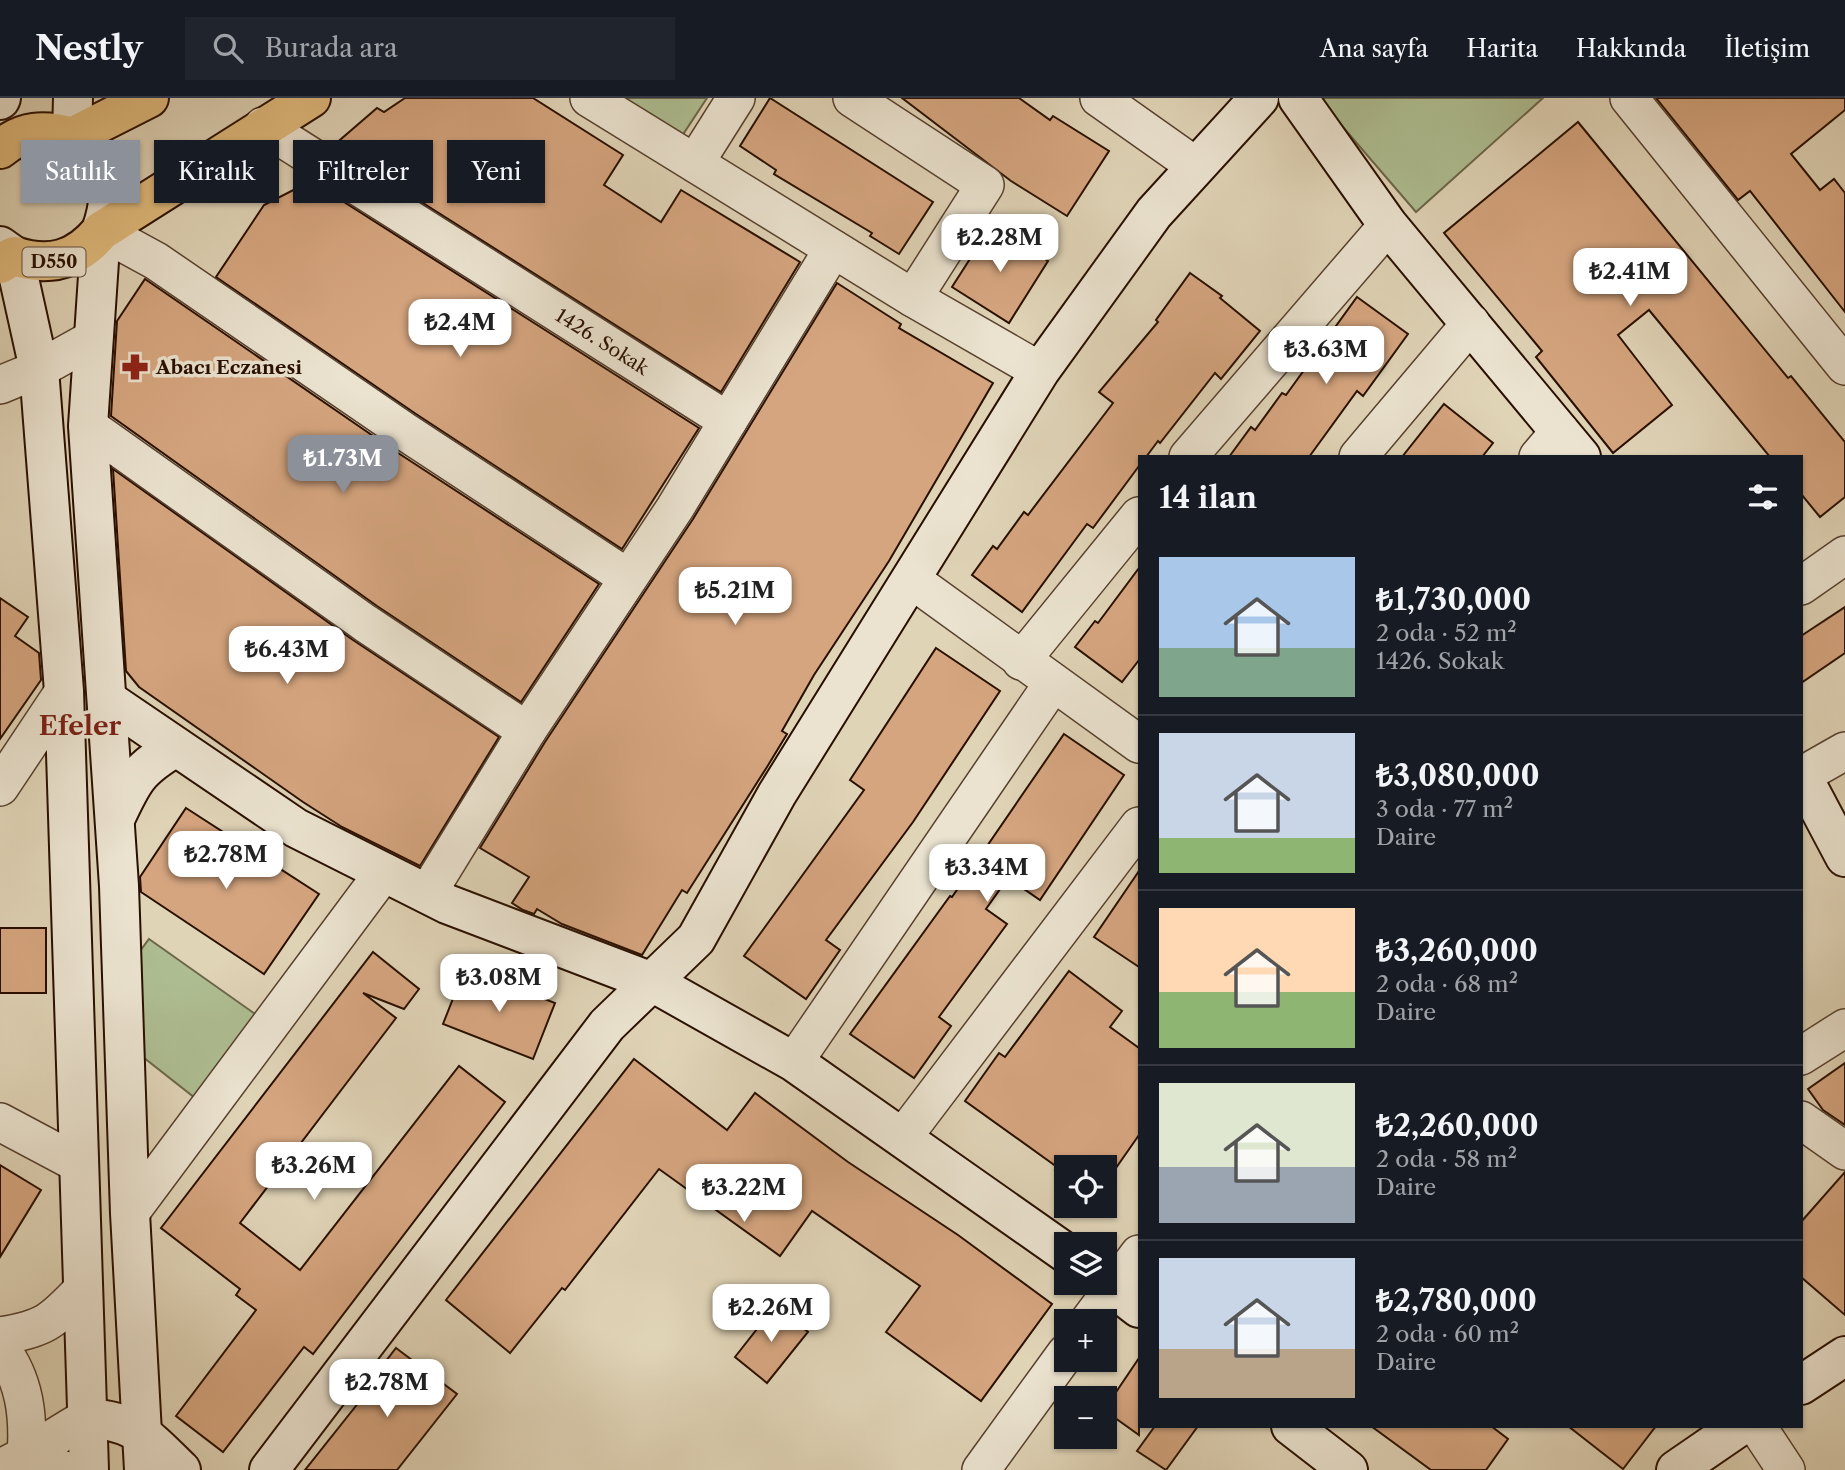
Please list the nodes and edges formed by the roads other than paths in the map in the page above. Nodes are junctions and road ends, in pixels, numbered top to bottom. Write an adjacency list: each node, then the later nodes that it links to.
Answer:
1 (73, 98): 12 (street)
2 (149, 98): 12 (highway)
3 (311, 98): 11 (highway, D550)
4 (589, 98): 14 (street)
5 (736, 98): 14 (street)
6 (852, 98): 20 (street)
7 (1099, 98): 15 (street)
8 (1259, 98): 15 (street)
9 (1298, 98): 16 (street)
10 (1629, 98): 23 (street)
11 (263, 126): 17 (highway, D550); 27 (street, 1426. Sokak)
12 (72, 137): 13 (highway); 17 (street)
13 (0, 149)
14 (695, 163): 18 (street)
15 (1194, 165): 25 (street)
16 (1388, 225): 21 (street); 30 (street)
17 (100, 231): 19 (highway, D550); 22 (street); 34 (street)
18 (833, 249): 20 (street); 27 (street)
19 (5, 255): 24 (street)
20 (913, 298): 25 (street)
21 (1471, 323): 29 (street); 31 (street)
22 (93, 339): 24 (street); 28 (street)
23 (1845, 366)
24 (39, 369): 26 (street); 39 (street)
25 (1040, 371): 35 (street)
26 (0, 385)
27 (728, 421): 34 (street)
28 (88, 426): 40 (street); 41 (street)
29 (1560, 448)
30 (1190, 455)
31 (1360, 455)
32 (1138, 517): 37 (street)
33 (1845, 555): 36 (street)
34 (628, 578): 41 (street)
35 (912, 580): 37 (street); 53 (street)
36 (1803, 585)
37 (1021, 662): 38 (street)
38 (1053, 683): 42 (street); 56 (street)
39 (64, 691): 47 (street); 61 (street)
40 (109, 701): 43 (street); 48 (street)
41 (527, 732): 52 (street)
42 (1134, 732)
43 (176, 747): 48 (street); 51 (street)
44 (1845, 751): 45 (street)
45 (1803, 774)
46 (1803, 779): 50 (street)
47 (0, 787)
48 (115, 819): 62 (street)
49 (1138, 827): 59 (street)
50 (1845, 857)
51 (384, 872): 52 (street); 62 (street)
52 (428, 894): 53 (street)
53 (652, 982): 56 (street); 82 (street)
54 (1845, 1028): 55 (street)
55 (1803, 1055)
56 (794, 1062): 59 (street)
57 (1803, 1120): 60 (street)
58 (0, 1122): 61 (street)
59 (903, 1137): 63 (street)
60 (1845, 1151)
61 (77, 1163): 65 (street)
62 (131, 1213): 77 (street)
63 (1054, 1244)
64 (1138, 1256): 66 (street)
65 (82, 1290): 68 (street); 73 (street)
66 (1119, 1292): 67 (street)
67 (1101, 1309)
68 (0, 1336)
69 (0, 1347): 78 (street)
70 (1845, 1356): 72 (street)
71 (1054, 1370): 83 (street)
72 (1803, 1384)
73 (87, 1418): 77 (street); 78 (street); 80 (street)
74 (1294, 1428): 84 (street)
75 (1737, 1428): 85 (street)
76 (1758, 1428): 86 (street)
77 (144, 1452): 81 (street)
78 (13, 1462): 79 (street)
79 (64, 1470)
80 (89, 1470)
81 (181, 1470)
82 (268, 1470)
83 (981, 1470)
84 (1348, 1470)
85 (1676, 1470)
86 (1786, 1470)

